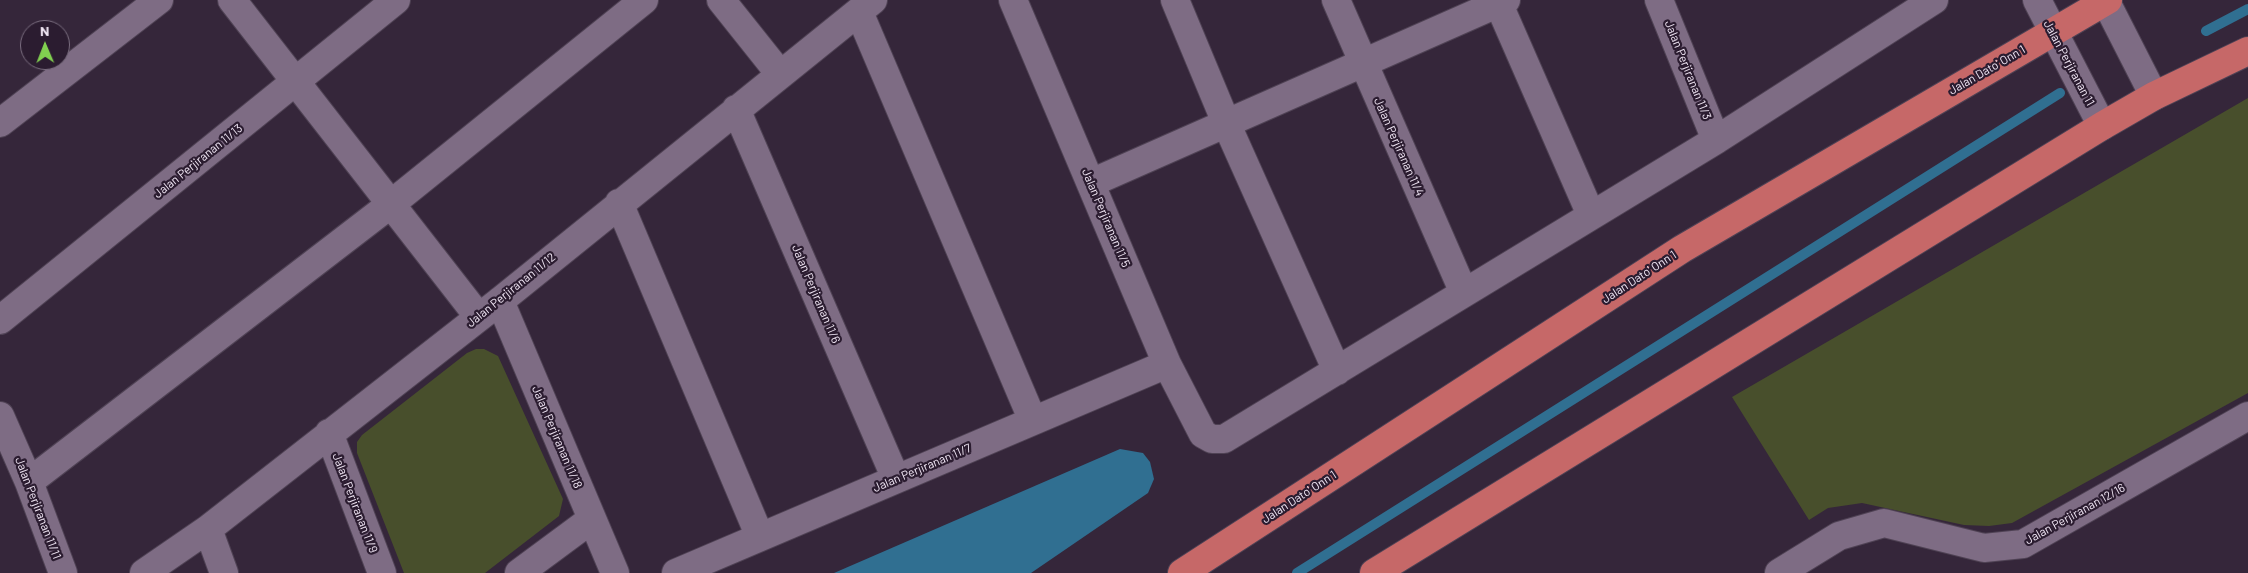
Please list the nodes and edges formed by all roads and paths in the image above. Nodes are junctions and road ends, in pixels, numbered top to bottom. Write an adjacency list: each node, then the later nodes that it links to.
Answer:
1 (159, 0): 22 (street)
2 (232, 0): 19 (street)
3 (396, 0): 19 (street, Jalan Perjiranan 11/13)
4 (644, 0): 28 (street)
5 (721, 0): 18 (street)
6 (1013, 0): 26 (street, Jalan Perjiranan 11/5)
7 (1175, 0): 23 (street)
8 (1336, 0): 17 (street, Jalan Perjiranan 11/4)
9 (1659, 0): 25 (street, Jalan Perjiranan 11/3)
10 (1934, 0): 25 (street)
11 (2037, 0): 15 (street, Jalan Perjiranan 11)
12 (2106, 0): 15 (main road, Jalan Dato' Onn 1); 20 (street)
13 (1501, 1): 17 (street); 29 (street)
14 (866, 6): 18 (street, Jalan Perjiranan 11/12); 38 (street)
15 (2053, 32): 24 (street, Jalan Perjiranan 11); 52 (main road, Jalan Dato' Onn 1)
16 (2248, 51): 20 (main road)
17 (1362, 62): 23 (street); 30 (street, Jalan Perjiranan 11/4)
18 (780, 74): 21 (street, Jalan Perjiranan 11/12)
19 (296, 82): 28 (street); 33 (street, Jalan Perjiranan 11/13)
20 (2154, 96): 24 (main road)
21 (736, 109): 27 (street, Jalan Perjiranan 11/12); 40 (street, Jalan Perjiranan 11/6)
22 (0, 124)
23 (1227, 124): 26 (street); 35 (street)
24 (2102, 126): 53 (main road)
25 (1716, 140): 29 (street)
26 (1091, 183): 34 (street, Jalan Perjiranan 11/5)
27 (619, 203): 31 (street, Jalan Perjiranan 11/12); 44 (street)
28 (390, 204): 32 (street); 41 (street)
29 (1591, 215): 30 (street)
30 (1464, 293): 35 (street)
31 (500, 300): 32 (street, Jalan Perjiranan 11/12); 42 (street, Jalan Perjiranan 11/18)
32 (478, 316): 39 (street, Jalan Perjiranan 11/12)
33 (0, 320)
34 (1168, 364): 35 (street, Jalan Perjiranan 11/5); 38 (street, Jalan Perjiranan 11/7)
35 (1337, 371)
36 (0, 416): 41 (street, Jalan Perjiranan 11/11)
37 (2248, 416): 54 (street, Jalan Perjiranan 12/16)
38 (1033, 421): 40 (street, Jalan Perjiranan 11/7)
39 (329, 433): 43 (street, Jalan Perjiranan 11/12); 48 (street, Jalan Perjiranan 11/9)
40 (896, 479): 44 (street, Jalan Perjiranan 11/7)
41 (29, 482): 45 (street, Jalan Perjiranan 11/11)
42 (592, 519): 49 (street); 50 (street, Jalan Perjiranan 11/18)
43 (208, 528): 46 (street, Jalan Perjiranan 11/12); 47 (street)
44 (760, 537): 51 (street, Jalan Perjiranan 11/7)
45 (63, 573)
46 (144, 573)
47 (224, 573)
48 (382, 573)
49 (519, 573)
50 (615, 573)
51 (676, 573)
52 (1182, 573)
53 (1374, 573)
54 (1779, 573)

